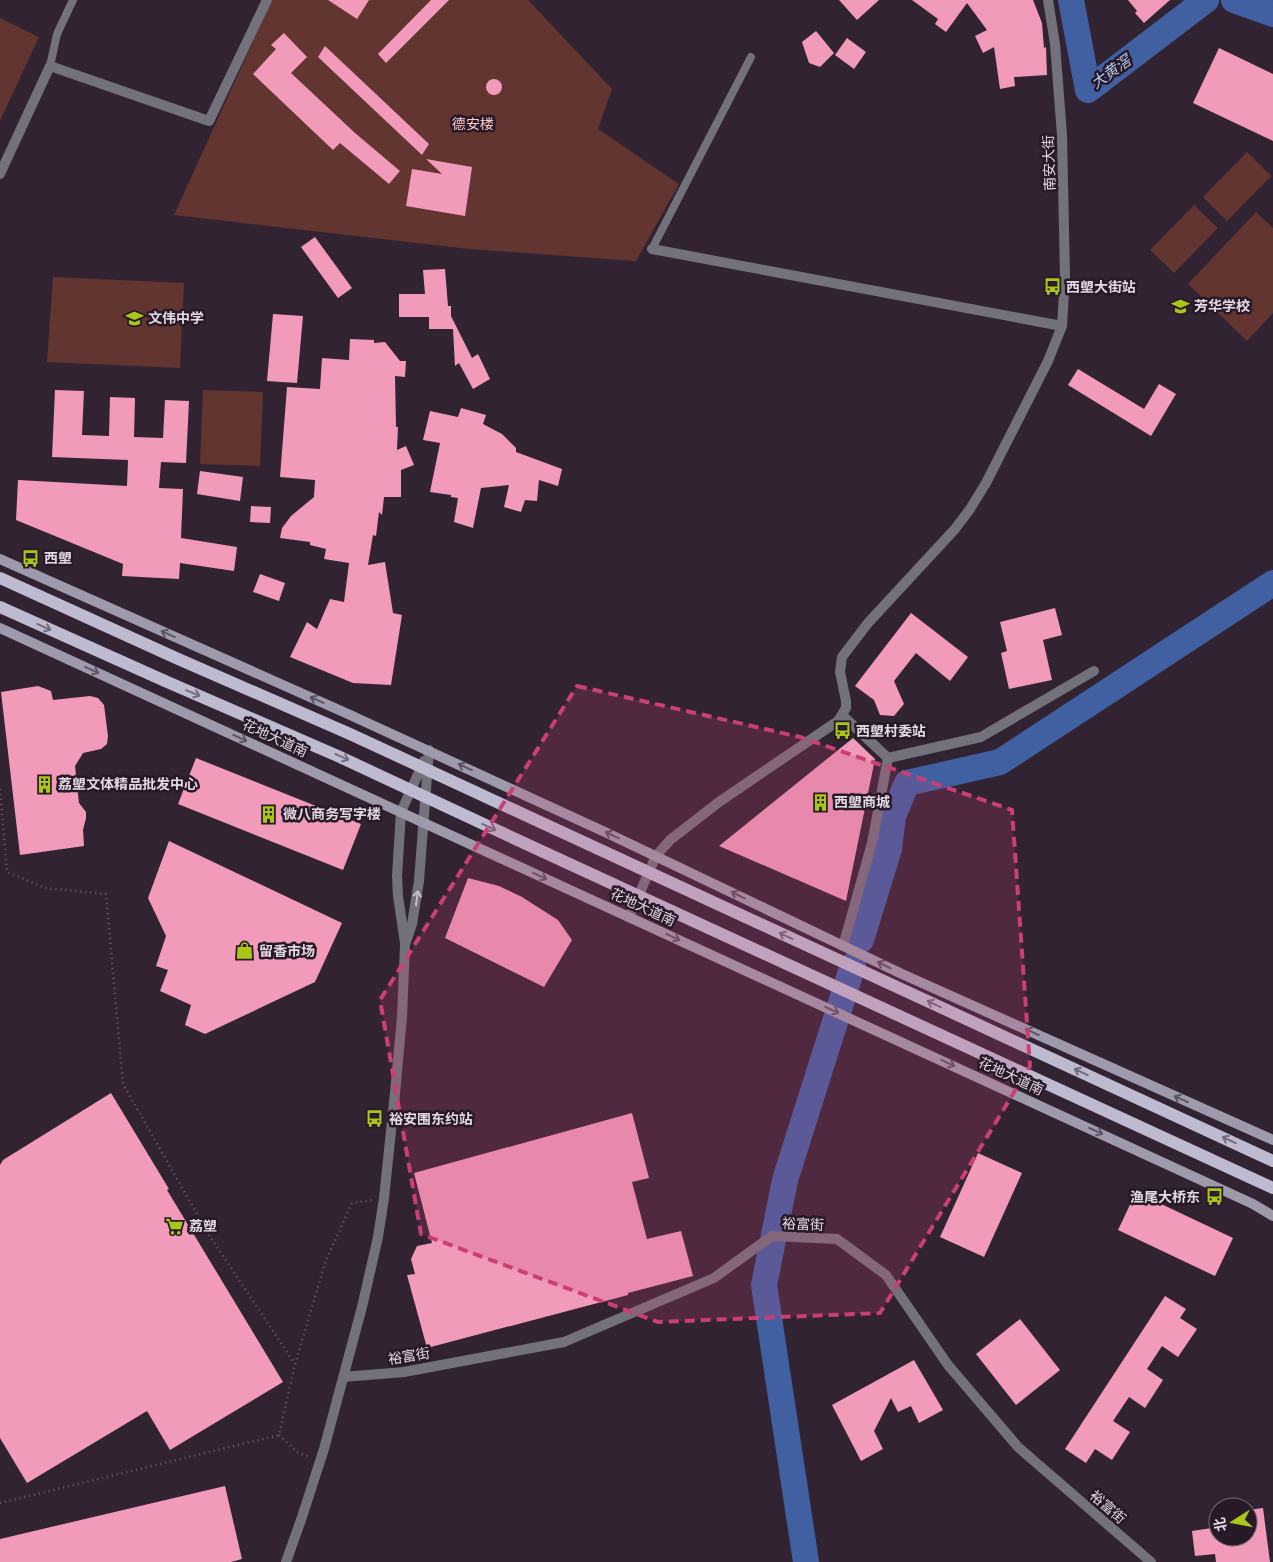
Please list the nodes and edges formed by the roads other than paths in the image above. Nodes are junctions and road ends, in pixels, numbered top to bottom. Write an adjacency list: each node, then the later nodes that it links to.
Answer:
1 (73, 0): 5 (lane)
2 (266, 0): 5 (street)
3 (1048, 0): 8 (street, 南安大街)
4 (751, 57): 7 (lane)
5 (50, 66): 6 (street)
6 (0, 174)
7 (652, 249): 8 (street)
8 (1062, 326): 14 (street, 南安大街)
9 (0, 559): 15 (main road, one-way to 9)
10 (0, 578): 24 (main road, one-way to 10, bridge)
11 (0, 607): 25 (main road, 花地大道南, one-way to 25, bridge)
12 (0, 628): 17 (main road, 花地大道南, one-way to 17)
13 (1094, 671): 16 (street)
14 (842, 715): 16 (street); 19 (street)
15 (428, 750): 17 (street); 18 (street); 19 (main road, one-way to 15)
16 (888, 758): 22 (street)
17 (401, 812): 18 (main road, 花地大道南); 21 (street)
18 (423, 823): 20 (main road, 花地大道南, one-way to 20); 21 (street, one-way to 18)
19 (656, 856): 20 (street); 22 (main road, one-way to 19)
20 (629, 917): 26 (main road, 花地大道南, one-way to 26)
21 (406, 945): 27 (street)
22 (844, 946): 23 (main road, one-way to 22)
23 (1273, 1140)
24 (1273, 1161)
25 (1273, 1188)
26 (1273, 1214)
27 (343, 1377): 28 (street); 29 (street, 裕富街)
28 (286, 1562)
29 (1151, 1562)

